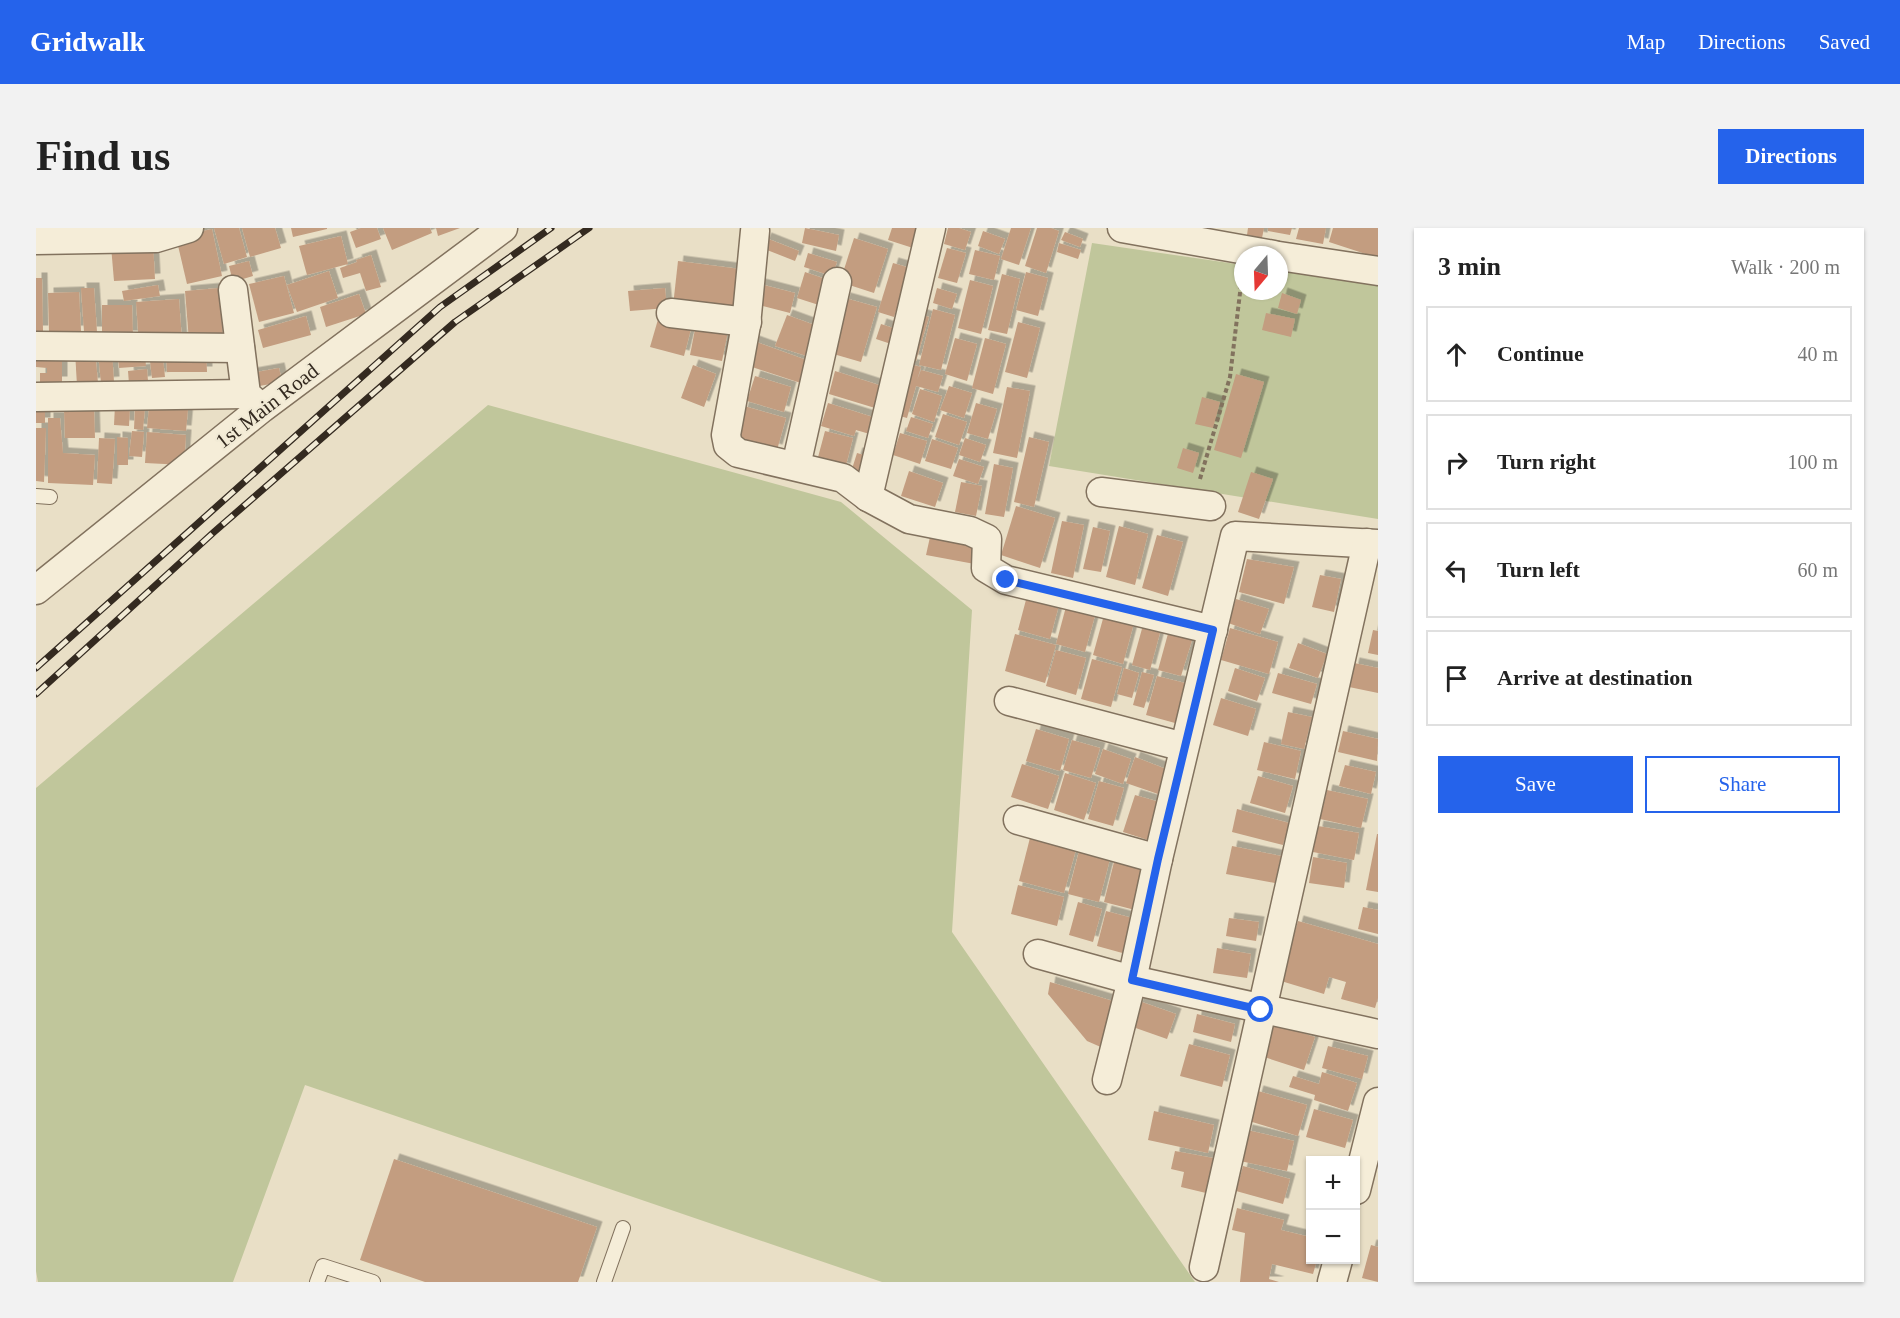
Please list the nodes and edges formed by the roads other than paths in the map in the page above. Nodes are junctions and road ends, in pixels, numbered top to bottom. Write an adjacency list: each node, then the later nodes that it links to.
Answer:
1 (189, 228): 6 (street)
2 (503, 228): 17 (street, 1st Main Road)
3 (931, 228): 22 (street)
4 (1122, 228): 7 (street)
5 (755, 231): 13 (street)
6 (36, 240)
7 (1234, 248)
8 (1288, 257): 9 (street)
9 (1378, 271)
10 (837, 282): 18 (street)
11 (233, 290): 15 (street)
12 (671, 313): 13 (street)
13 (747, 322): 18 (street)
14 (36, 346): 15 (street)
15 (240, 348): 17 (street)
16 (36, 397): 17 (street)
17 (254, 401): 25 (street, 1st Main Road)
18 (796, 466): 22 (street)
19 (1101, 492): 23 (street)
20 (36, 496): 21 (lane)
21 (50, 497)
22 (868, 497): 26 (street)
23 (1211, 506)
24 (1372, 543): 26 (street); 33 (street)
25 (36, 590)
26 (1213, 630): 28 (street)
27 (1009, 701): 28 (street)
28 (1184, 747): 30 (street)
29 (1018, 820): 30 (street)
30 (1158, 859): 32 (street)
31 (1038, 954): 32 (street)
32 (1132, 980): 33 (street); 35 (street)
33 (1261, 1010): 34 (street); 40 (street)
34 (1378, 1034)
35 (1107, 1080)
36 (1378, 1102): 37 (street)
37 (1360, 1174)
38 (623, 1228): 43 (lane)
39 (1337, 1264): 44 (street)
40 (1204, 1267)
41 (317, 1282): 42 (lane)
42 (373, 1282)
43 (604, 1282)
44 (1332, 1282)

